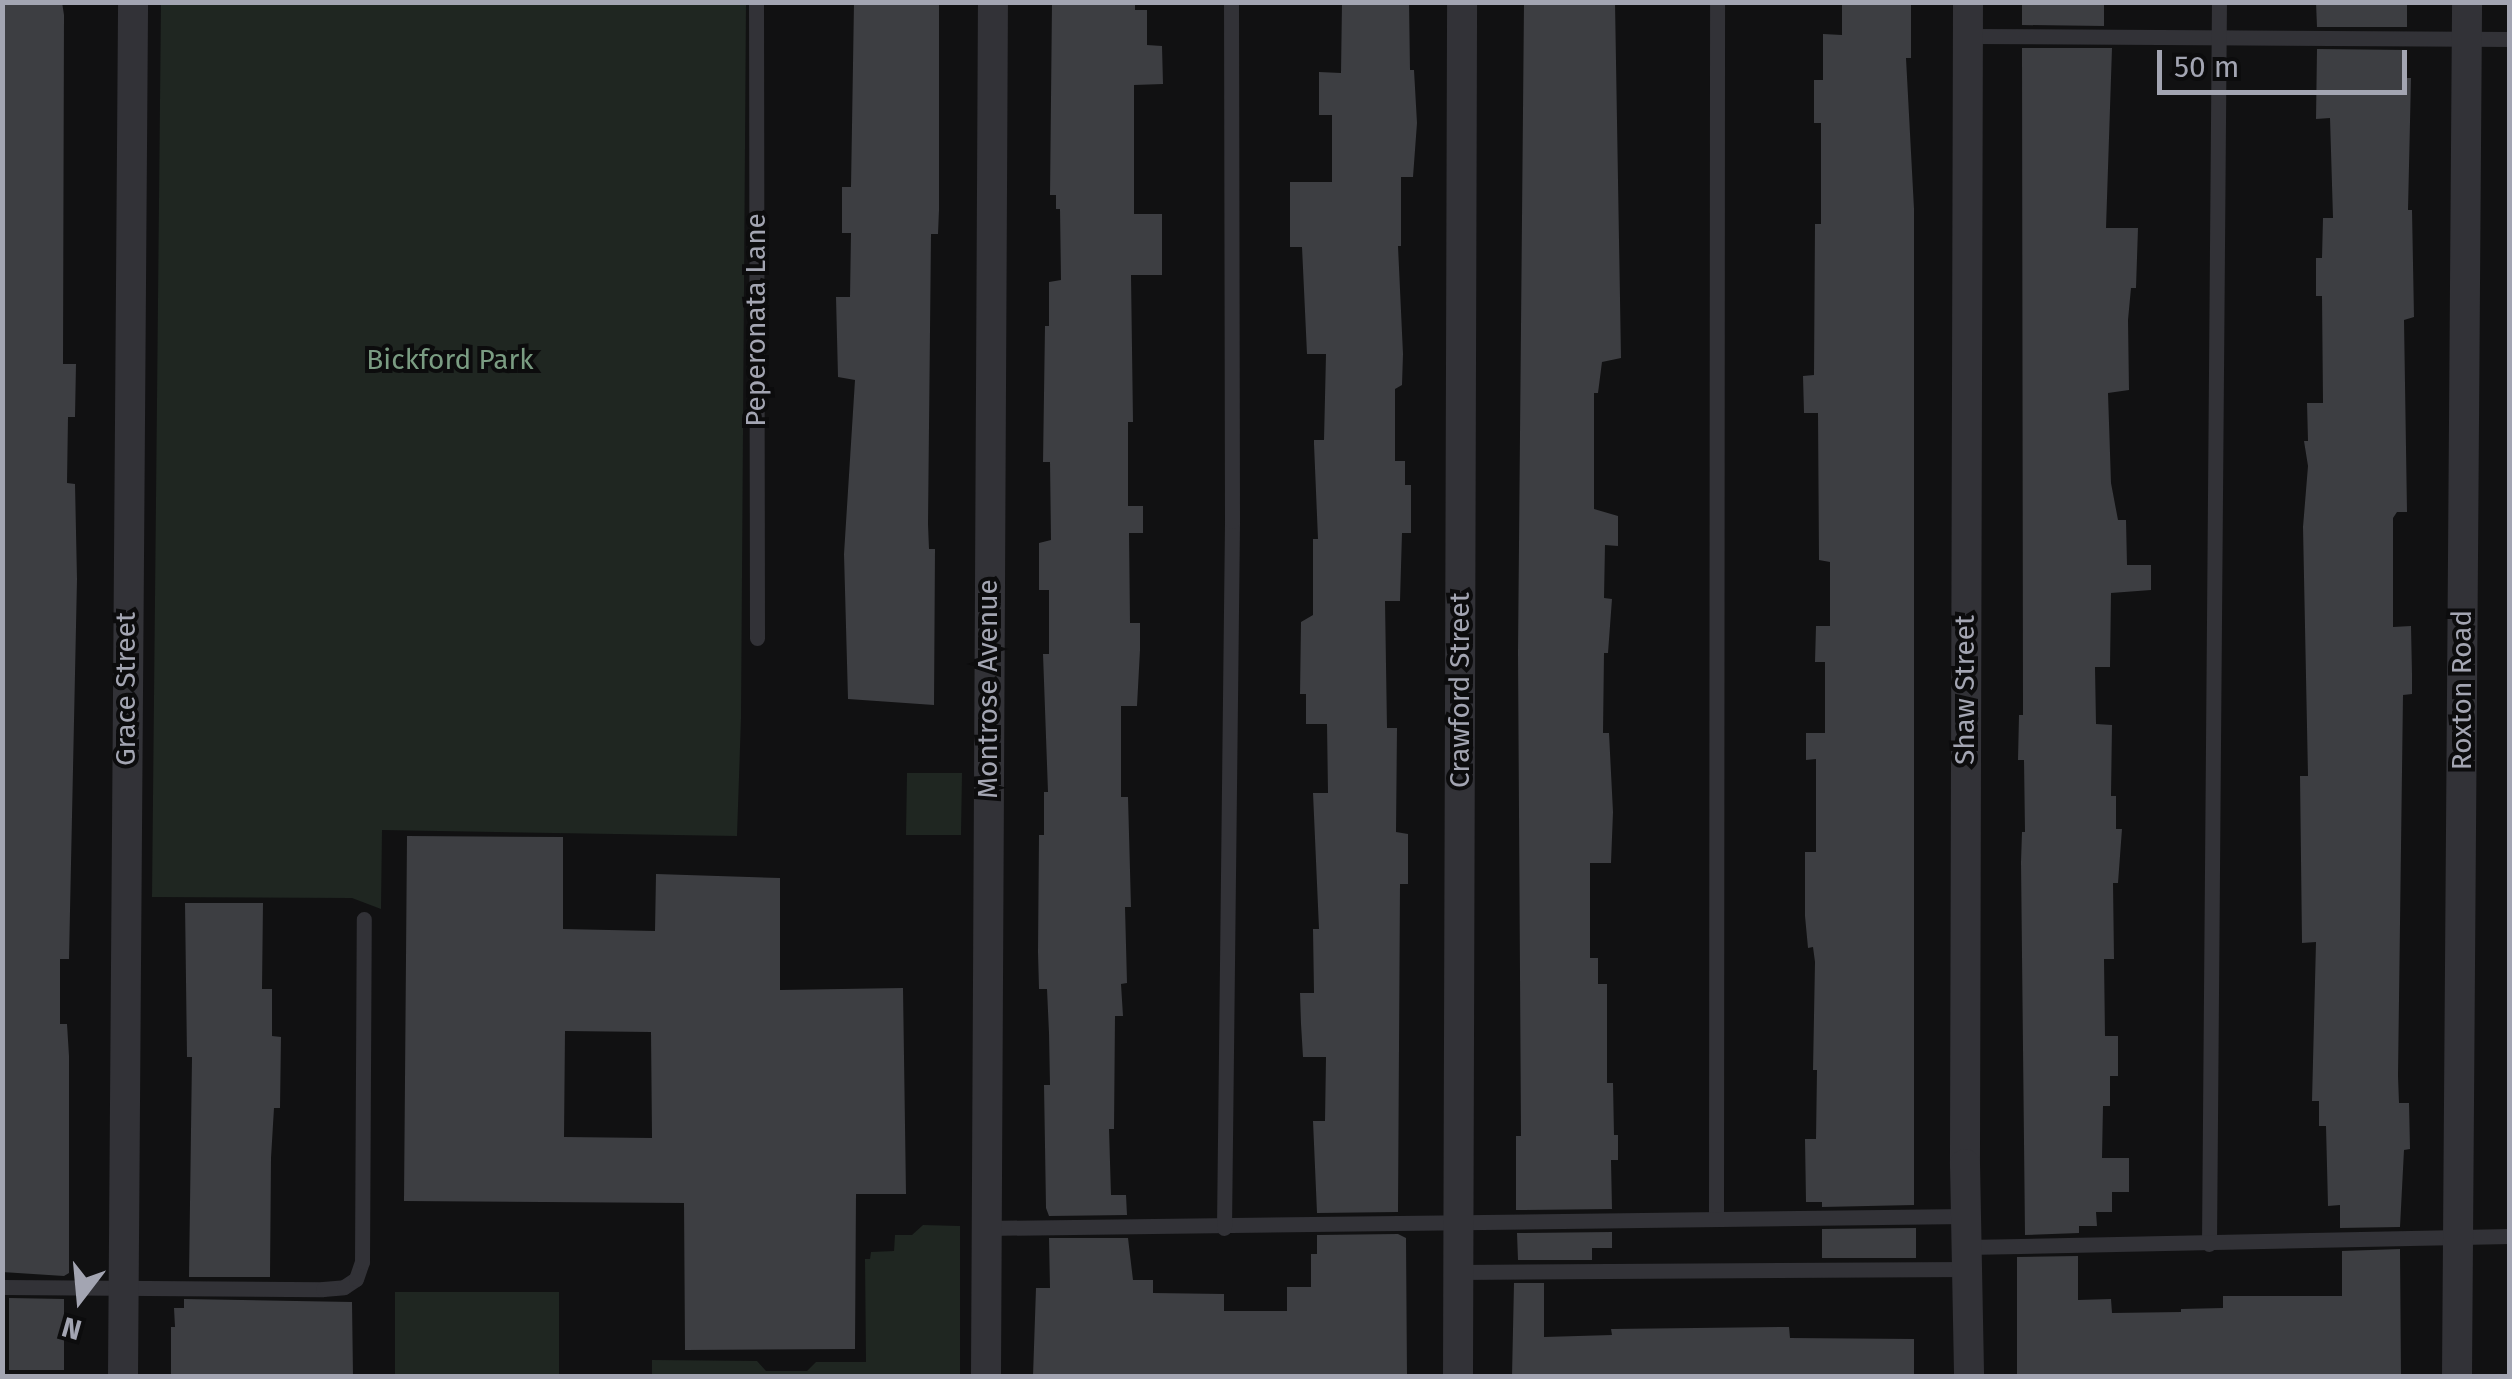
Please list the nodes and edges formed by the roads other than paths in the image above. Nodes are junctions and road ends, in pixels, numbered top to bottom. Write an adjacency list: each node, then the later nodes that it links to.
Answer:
1 (133, 2): 27 (street, Grace Street)
2 (756, 2): 14 (lane, Peperonata Lane)
3 (992, 2): 19 (street, Montrose Avenue)
4 (1231, 2): 20 (lane)
5 (1462, 2): 18 (street, Crawford Street)
6 (1717, 2): 17 (lane)
7 (1968, 2): 11 (street, Shaw Street)
8 (2219, 2): 10 (lane)
9 (2466, 2): 12 (street, Roxton Road)
10 (2218, 34): 11 (lane); 12 (lane); 23 (lane)
11 (1969, 36): 16 (street, Shaw Street)
12 (2466, 38): 13 (lane); 21 (street, Roxton Road)
13 (2510, 39)
14 (757, 638)
15 (364, 919): 27 (lane)
16 (1966, 1216): 17 (lane); 24 (street, Shaw Street)
17 (1716, 1218): 18 (lane)
18 (1458, 1226): 20 (lane); 25 (street, Crawford Street)
19 (986, 1228): 20 (lane); 29 (street, Montrose Avenue)
20 (1224, 1228)
21 (2458, 1236): 22 (lane); 23 (lane); 32 (street, Roxton Road)
22 (2510, 1236)
23 (2209, 1244): 24 (lane)
24 (1967, 1258): 25 (lane); 31 (street, Shaw Street)
25 (1458, 1272): 30 (street, Crawford Street)
26 (2, 1288): 27 (lane)
27 (124, 1288): 28 (street, Grace Street)
28 (124, 1376)
29 (986, 1376)
30 (1458, 1376)
31 (1969, 1376)
32 (2457, 1376)

